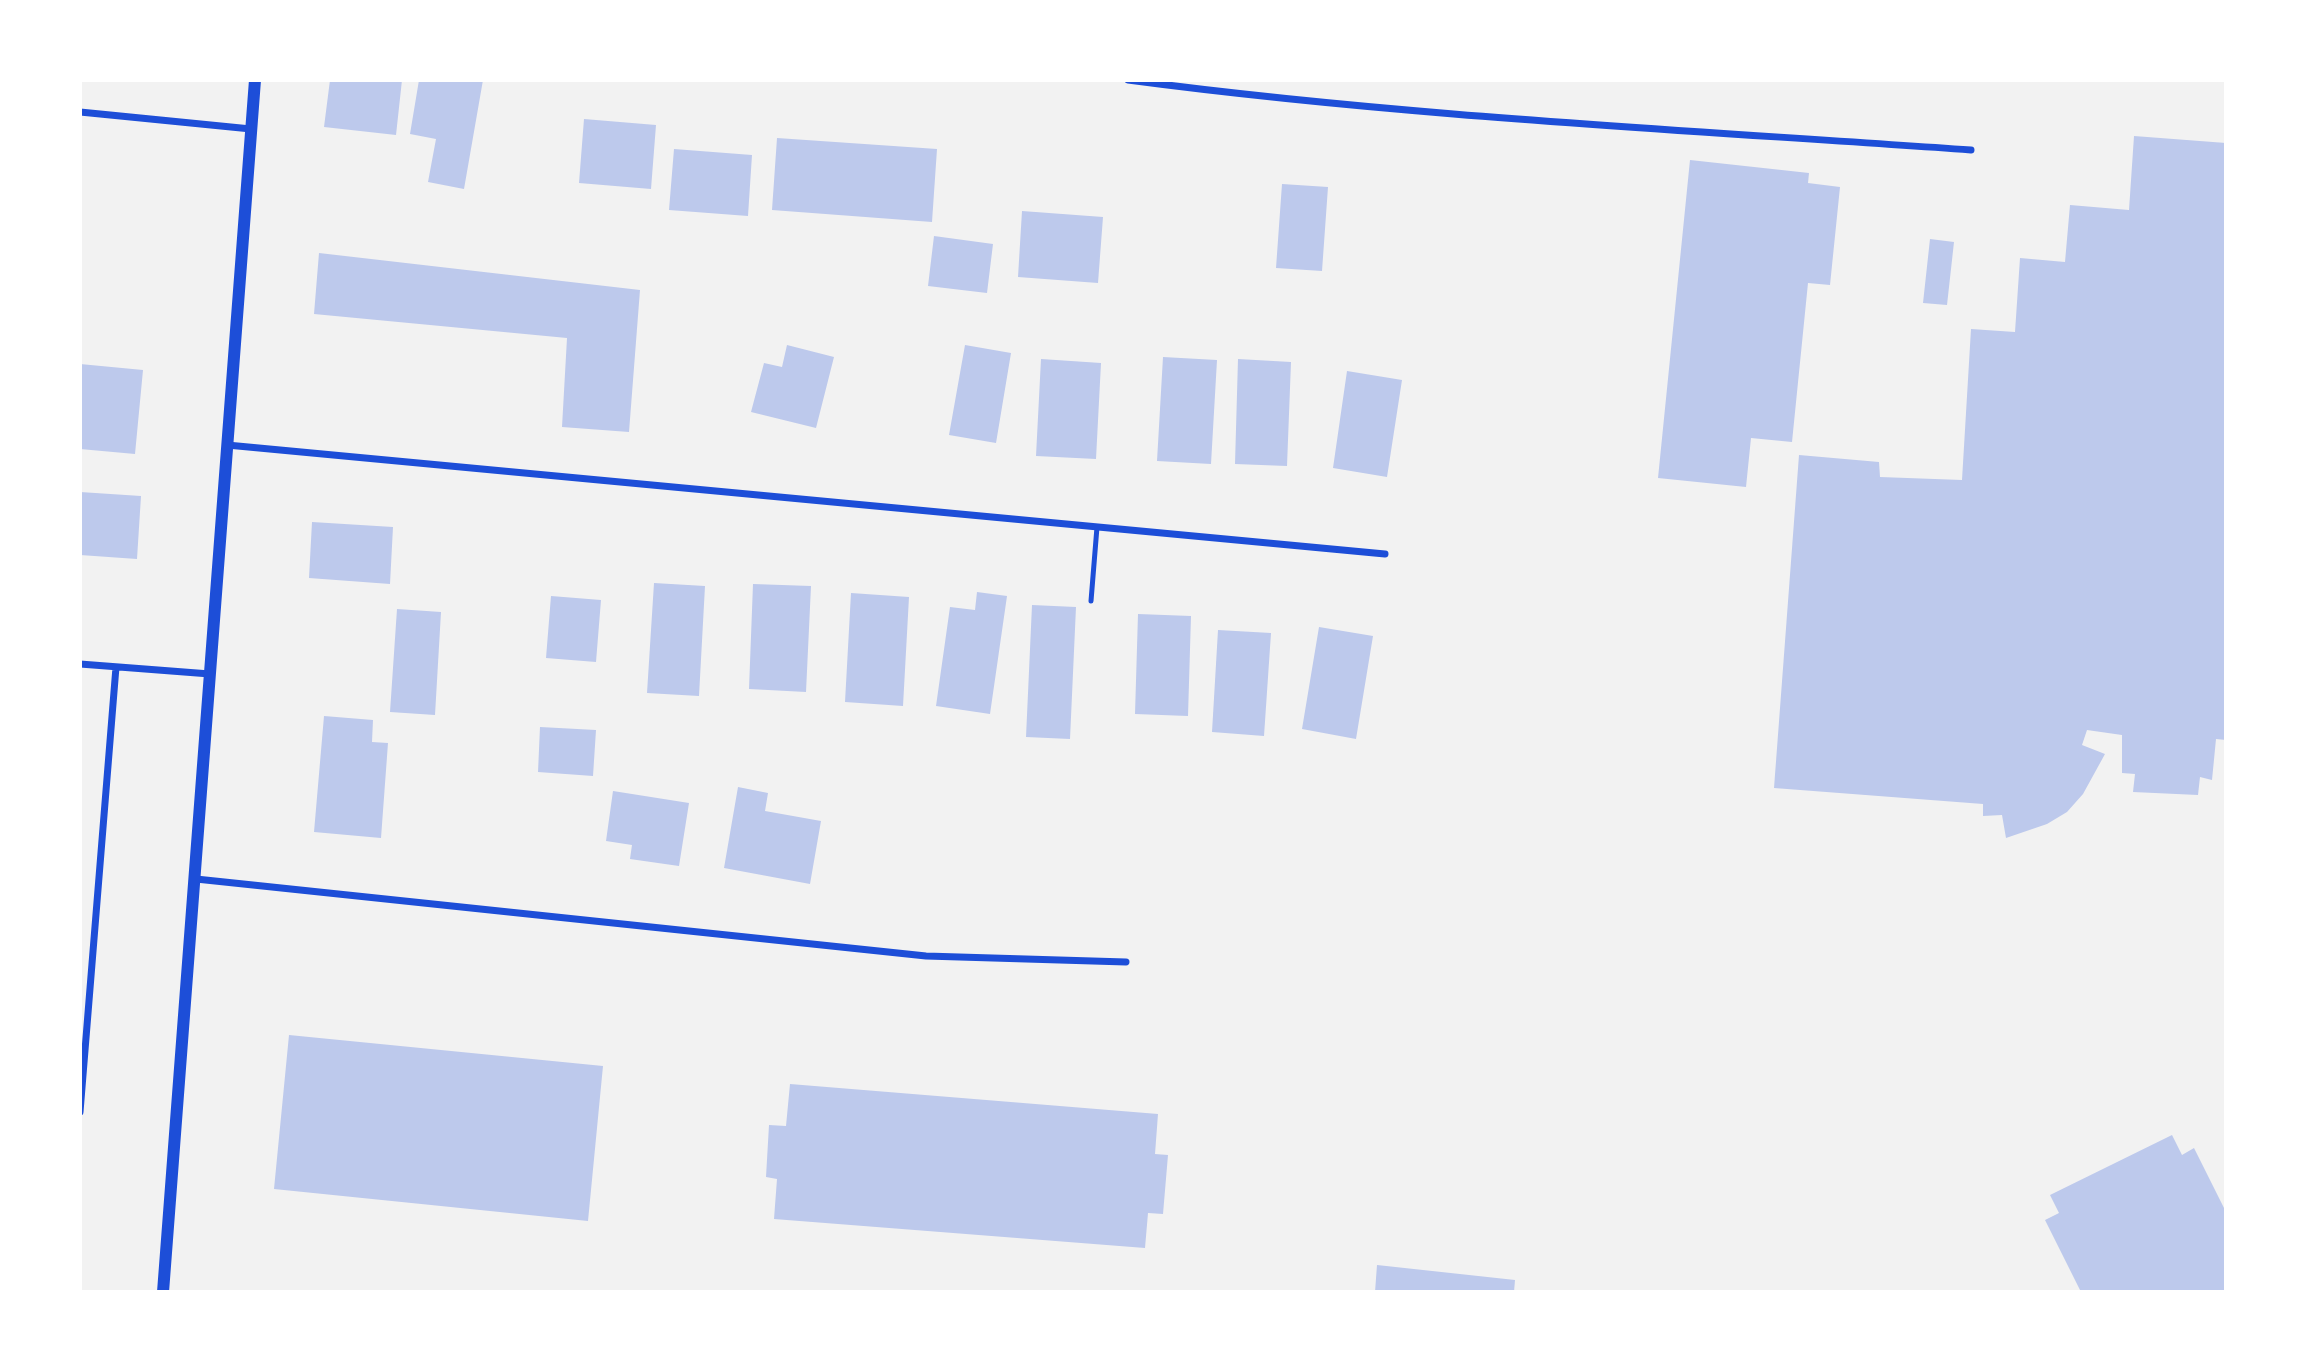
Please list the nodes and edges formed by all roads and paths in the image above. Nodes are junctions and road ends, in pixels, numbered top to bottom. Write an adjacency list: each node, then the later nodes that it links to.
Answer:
1 (255, 80): 5 (street)
2 (1128, 80): 3 (street)
3 (1195, 85): 6 (street)
4 (80, 112): 5 (street)
5 (251, 129): 7 (street)
6 (1972, 150)
7 (227, 445): 8 (street); 13 (street)
8 (1097, 527): 9 (street); 10 (lane)
9 (1385, 554)
10 (1091, 601)
11 (80, 664): 12 (street)
12 (116, 667): 13 (street); 16 (street)
13 (211, 674): 14 (street)
14 (196, 879): 15 (street); 17 (street)
15 (1126, 962)
16 (80, 1112)
17 (163, 1292)

